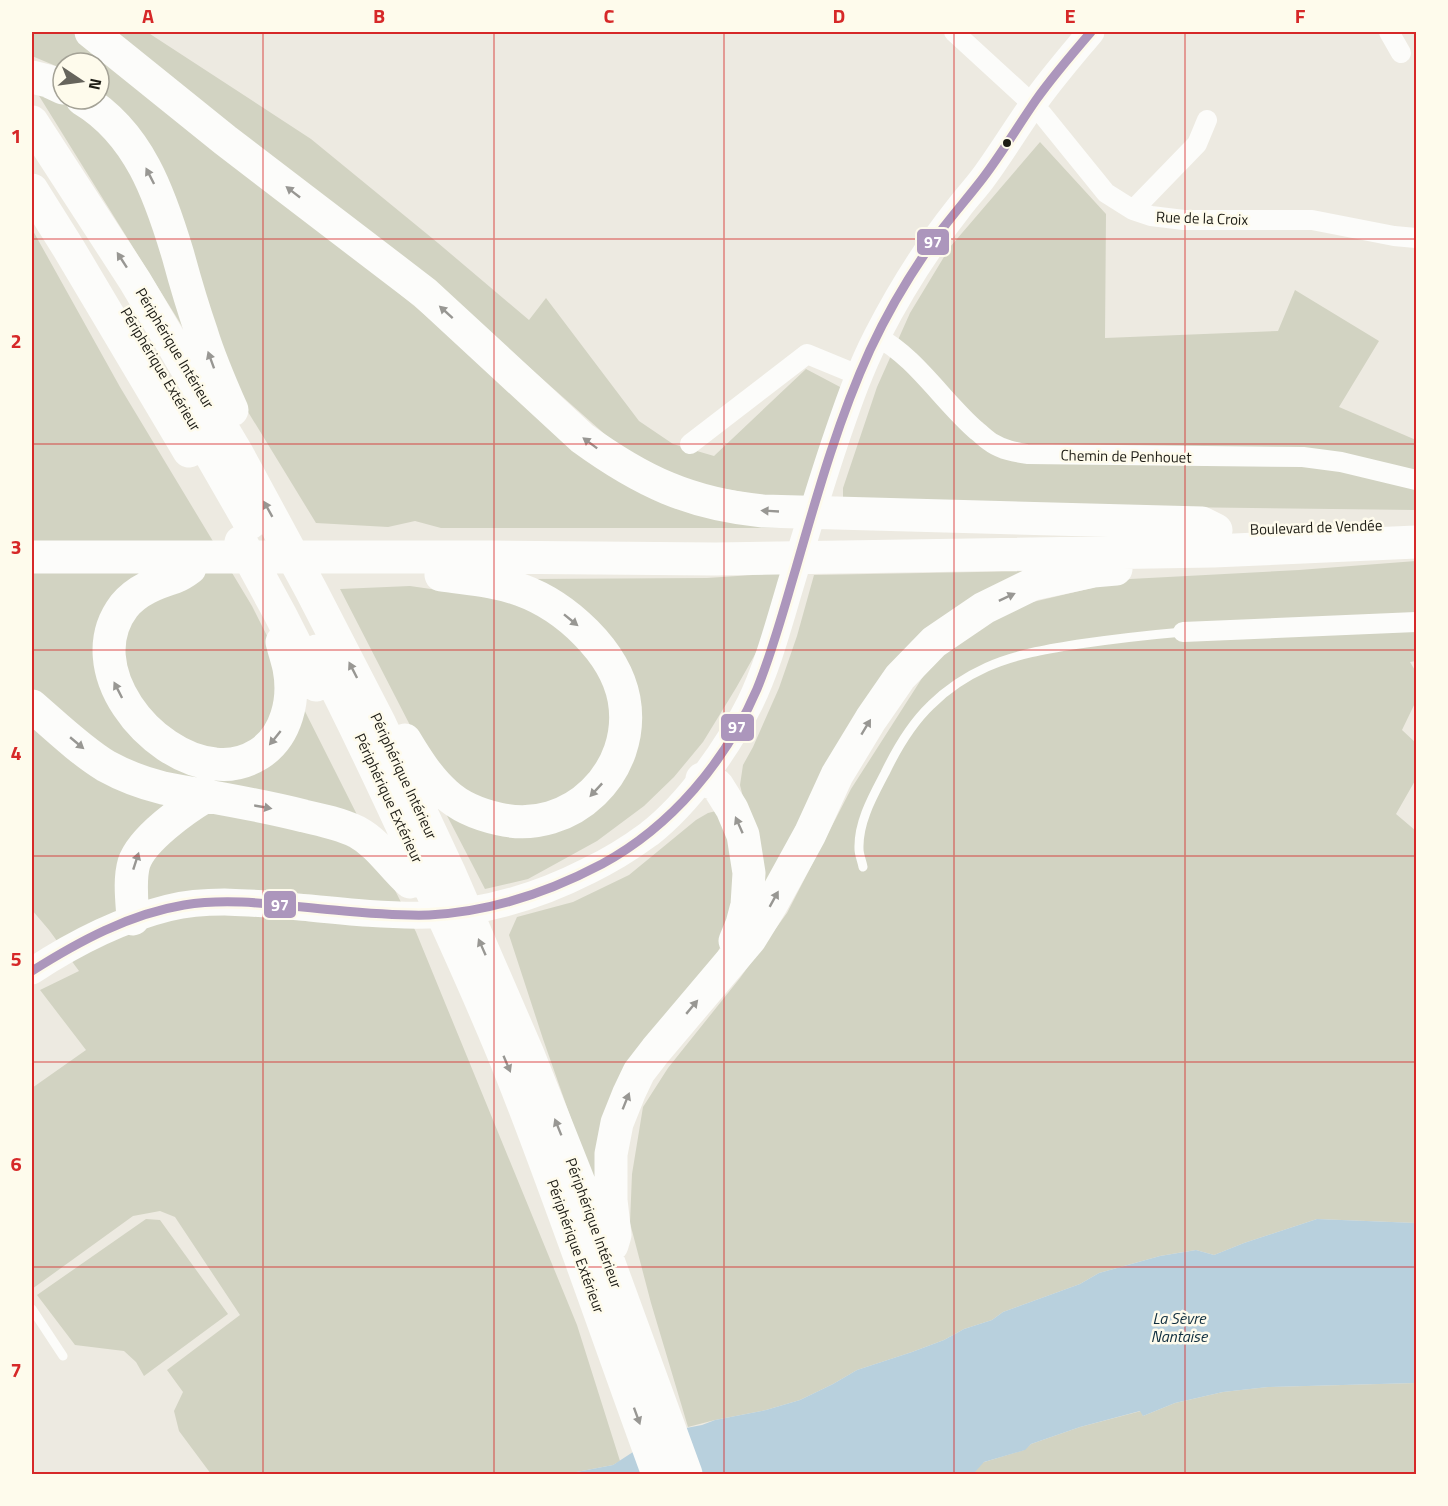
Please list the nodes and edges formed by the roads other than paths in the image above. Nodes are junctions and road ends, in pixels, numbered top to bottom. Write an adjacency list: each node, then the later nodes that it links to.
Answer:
1 (91, 32): 22 (highway, one-way to 1)
2 (954, 32): 6 (street, Rue de la Croix)
3 (1091, 32): 6 (street)
4 (1389, 32): 5 (street)
5 (1401, 54)
6 (1033, 105): 12 (street, Rue de la Croix); 16 (street)
7 (98, 111): 19 (highway, one-way to 7)
8 (1207, 120): 12 (street)
9 (32, 122): 19 (highway, Périphérique Intérieur, one-way to 9)
10 (32, 164): 42 (highway, Périphérique Extérieur)
11 (32, 190): 15 (highway)
12 (1132, 210): 14 (street, Rue de la Croix)
13 (32, 226): 15 (highway)
14 (1416, 238)
15 (109, 315): 30 (highway)
16 (877, 337): 17 (street); 20 (street, Chemin de Penhouet)
17 (858, 375): 18 (street); 35 (street)
18 (690, 444)
19 (238, 455): 34 (highway, Périphérique Intérieur, one-way to 19)
20 (1416, 480)
21 (1416, 524): 22 (highway, Boulevard de Vendée)
22 (1215, 540): 23 (highway); 24 (highway); 40 (highway, one-way to 22)
23 (1157, 542): 26 (highway); 28 (highway)
24 (1416, 542)
25 (32, 551): 27 (highway)
26 (367, 551): 27 (highway); 28 (highway)
27 (192, 559): 29 (highway); 30 (highway, one-way to 27)
28 (716, 559): 29 (highway)
29 (416, 568): 34 (highway, one-way to 34)
30 (280, 614): 38 (highway)
31 (1416, 622): 32 (street)
32 (1183, 632): 37 (lane)
33 (32, 706): 36 (highway, one-way to 36)
34 (380, 722): 43 (highway, Périphérique Intérieur, one-way to 34)
35 (702, 779): 39 (street); 40 (highway, one-way to 35)
36 (206, 796): 38 (highway, one-way to 38); 39 (highway, one-way to 36)
37 (863, 867)
38 (410, 882): 42 (highway)
39 (133, 919): 41 (street)
40 (728, 963): 43 (highway, one-way to 40)
41 (32, 971)
42 (485, 1010): 46 (highway, Périphérique Extérieur, one-way to 46)
43 (608, 1260): 46 (highway, Périphérique Intérieur)
44 (32, 1309): 45 (lane)
45 (63, 1356)
46 (629, 1357): 47 (highway, Périphérique Extérieur, one-way to 47); 48 (highway, Périphérique Intérieur)
47 (658, 1474)
48 (686, 1474)

